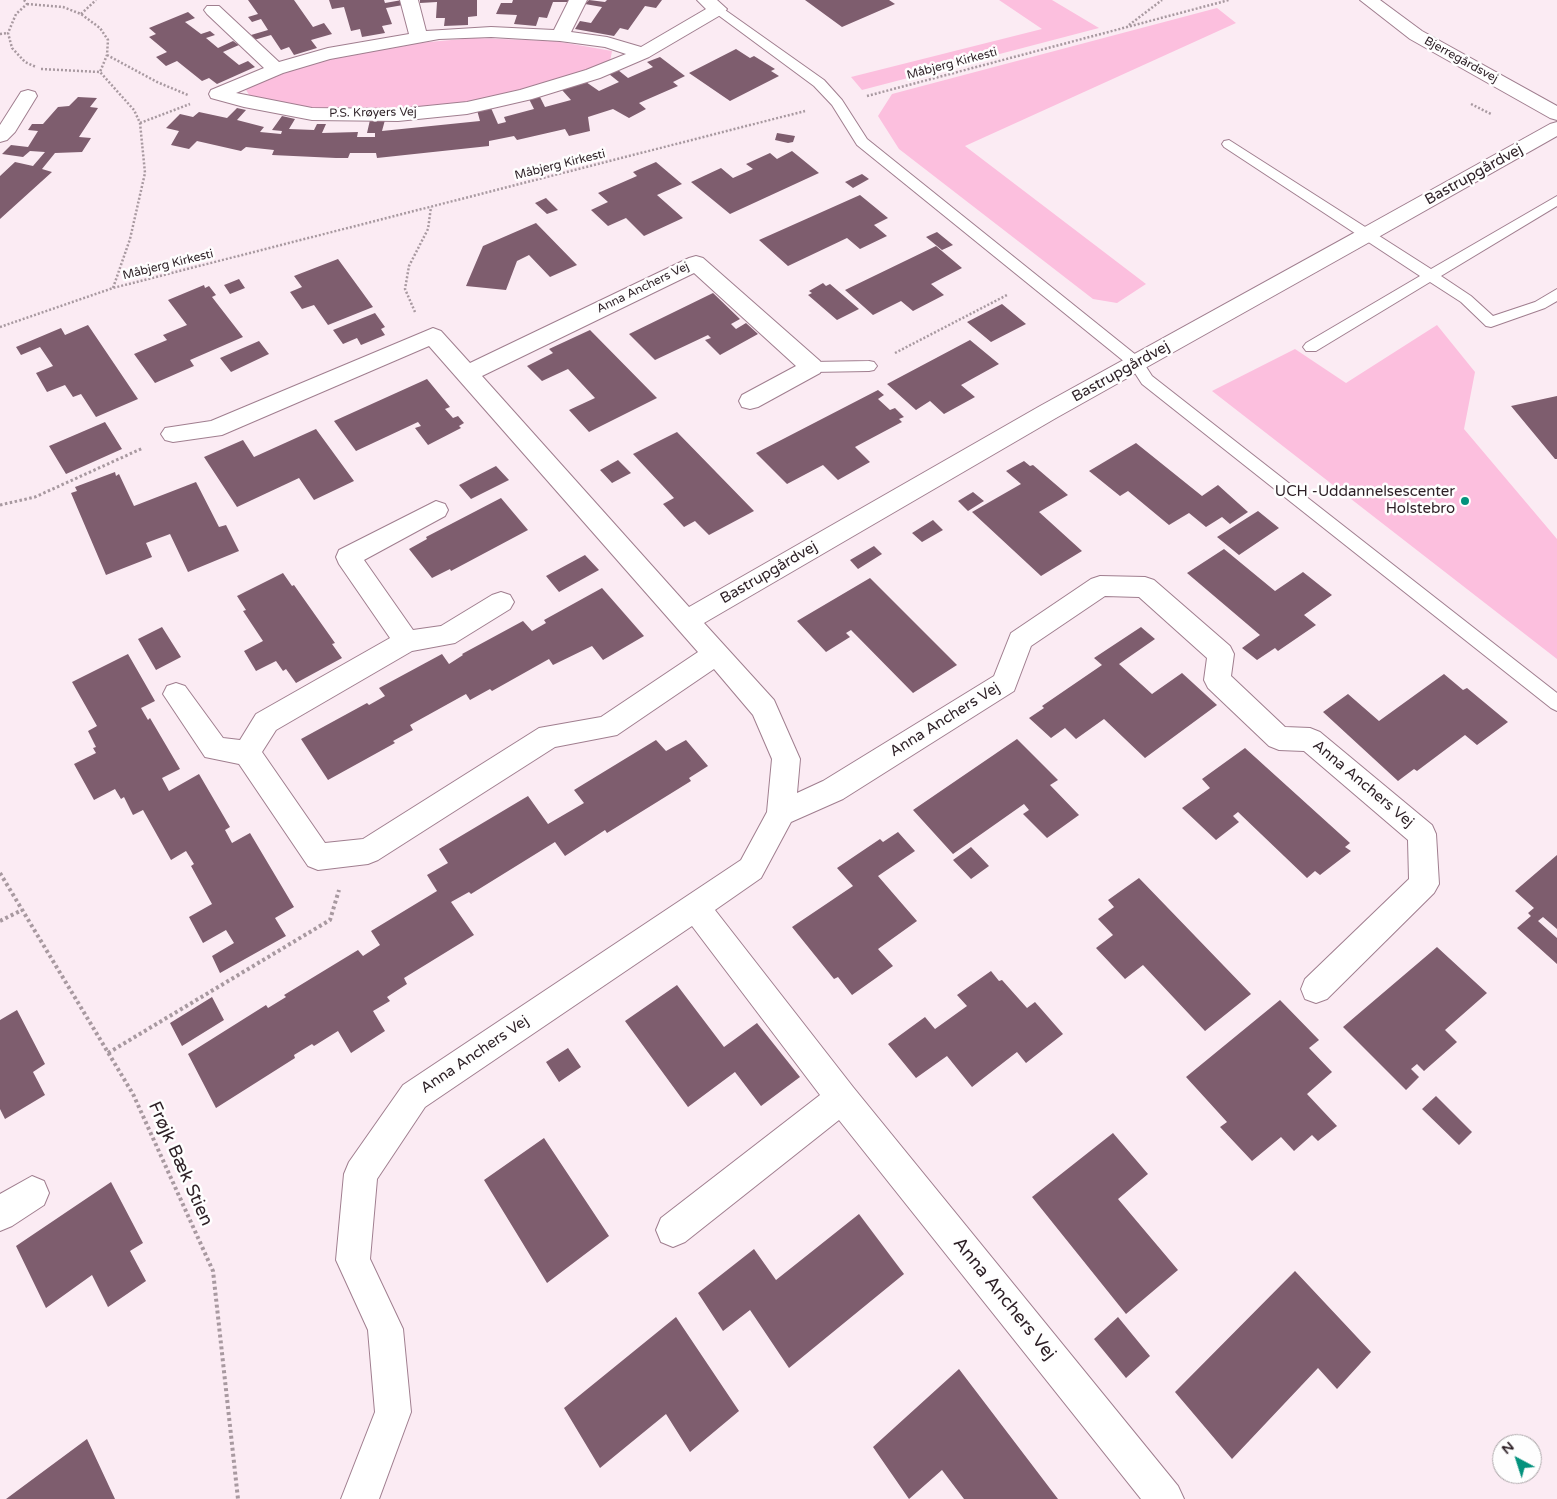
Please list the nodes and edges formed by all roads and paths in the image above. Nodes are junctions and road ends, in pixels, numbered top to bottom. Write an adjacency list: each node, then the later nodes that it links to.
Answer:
1 (24, 0): 8 (path)
2 (96, 0): 11 (path)
3 (408, 0): 16 (street)
4 (578, 0): 15 (street)
5 (1162, 0): 12 (path, Måbjerg Kirkesti)
6 (1229, 0): 12 (path, Måbjerg Kirkesti)
7 (1368, 0): 25 (street, Bjerregårdsvej)
8 (27, 4): 11 (path); 13 (path)
9 (712, 4): 17 (street, P.S. Krøyers Vej); 24 (lane)
10 (213, 10): 19 (street)
11 (81, 14): 18 (path)
12 (1127, 26): 24 (path, Måbjerg Kirkesti)
13 (8, 33): 14 (path); 20 (path)
14 (0, 34)
15 (560, 36): 16 (street); 17 (street)
16 (419, 37): 19 (street)
17 (643, 53): 21 (street, P.S. Krøyers Vej)
18 (107, 55): 20 (path); 23 (path)
19 (276, 69): 21 (street)
20 (100, 72): 26 (path)
21 (218, 94): 23 (path)
22 (28, 96): 28 (street)
23 (200, 100): 26 (path)
24 (837, 103): 31 (path, Måbjerg Kirkesti); 34 (lane)
25 (1557, 114)
26 (140, 124): 35 (path)
27 (1557, 128): 32 (street, Bastrupgårdvej)
28 (0, 136)
29 (1229, 144): 32 (lane)
30 (1557, 200): 33 (lane)
31 (430, 207): 35 (path, Måbjerg Kirkesti); 38 (path)
32 (1368, 234): 33 (lane); 40 (street, Bastrupgårdvej)
33 (1430, 276): 36 (lane); 39 (lane)
34 (1034, 282): 40 (lane); 41 (path)
35 (113, 288): 37 (path, Måbjerg Kirkesti)
36 (1557, 294)
37 (0, 327)
38 (433, 336): 43 (street, Anna Anchers Vej); 45 (street)
39 (1311, 347)
40 (1136, 363): 49 (street, Bastrupgårdvej); 53 (lane)
41 (869, 366): 42 (lane)
42 (812, 367): 43 (street, Anna Anchers Vej); 44 (street)
43 (467, 374): 49 (street, Anna Anchers Vej)
44 (750, 401)
45 (173, 434): 46 (path)
46 (0, 505)
47 (436, 510): 50 (street)
48 (501, 602): 50 (street)
49 (686, 621): 51 (street, Anna Anchers Vej)
50 (406, 641): 54 (street)
51 (716, 654): 55 (street, Anna Anchers Vej); 56 (street)
52 (176, 694): 54 (street)
53 (1557, 703)
54 (247, 753): 56 (street)
55 (781, 812): 58 (street, Anna Anchers Vej); 61 (street, Anna Anchers Vej)
56 (350, 853): 62 (path)
57 (0, 873): 59 (path, Frøjk Bæk Stien)
58 (695, 907): 63 (street, Anna Anchers Vej); 68 (street, Anna Anchers Vej)
59 (22, 910): 60 (path); 62 (path, Frøjk Bæk Stien)
60 (0, 921)
61 (1316, 989)
62 (108, 1053): 67 (path, Frøjk Bæk Stien)
63 (842, 1098): 66 (street); 69 (street, Anna Anchers Vej)
64 (32, 1193): 65 (street)
65 (0, 1214)
66 (673, 1230)
67 (238, 1499)
68 (360, 1499)
69 (1165, 1499)

